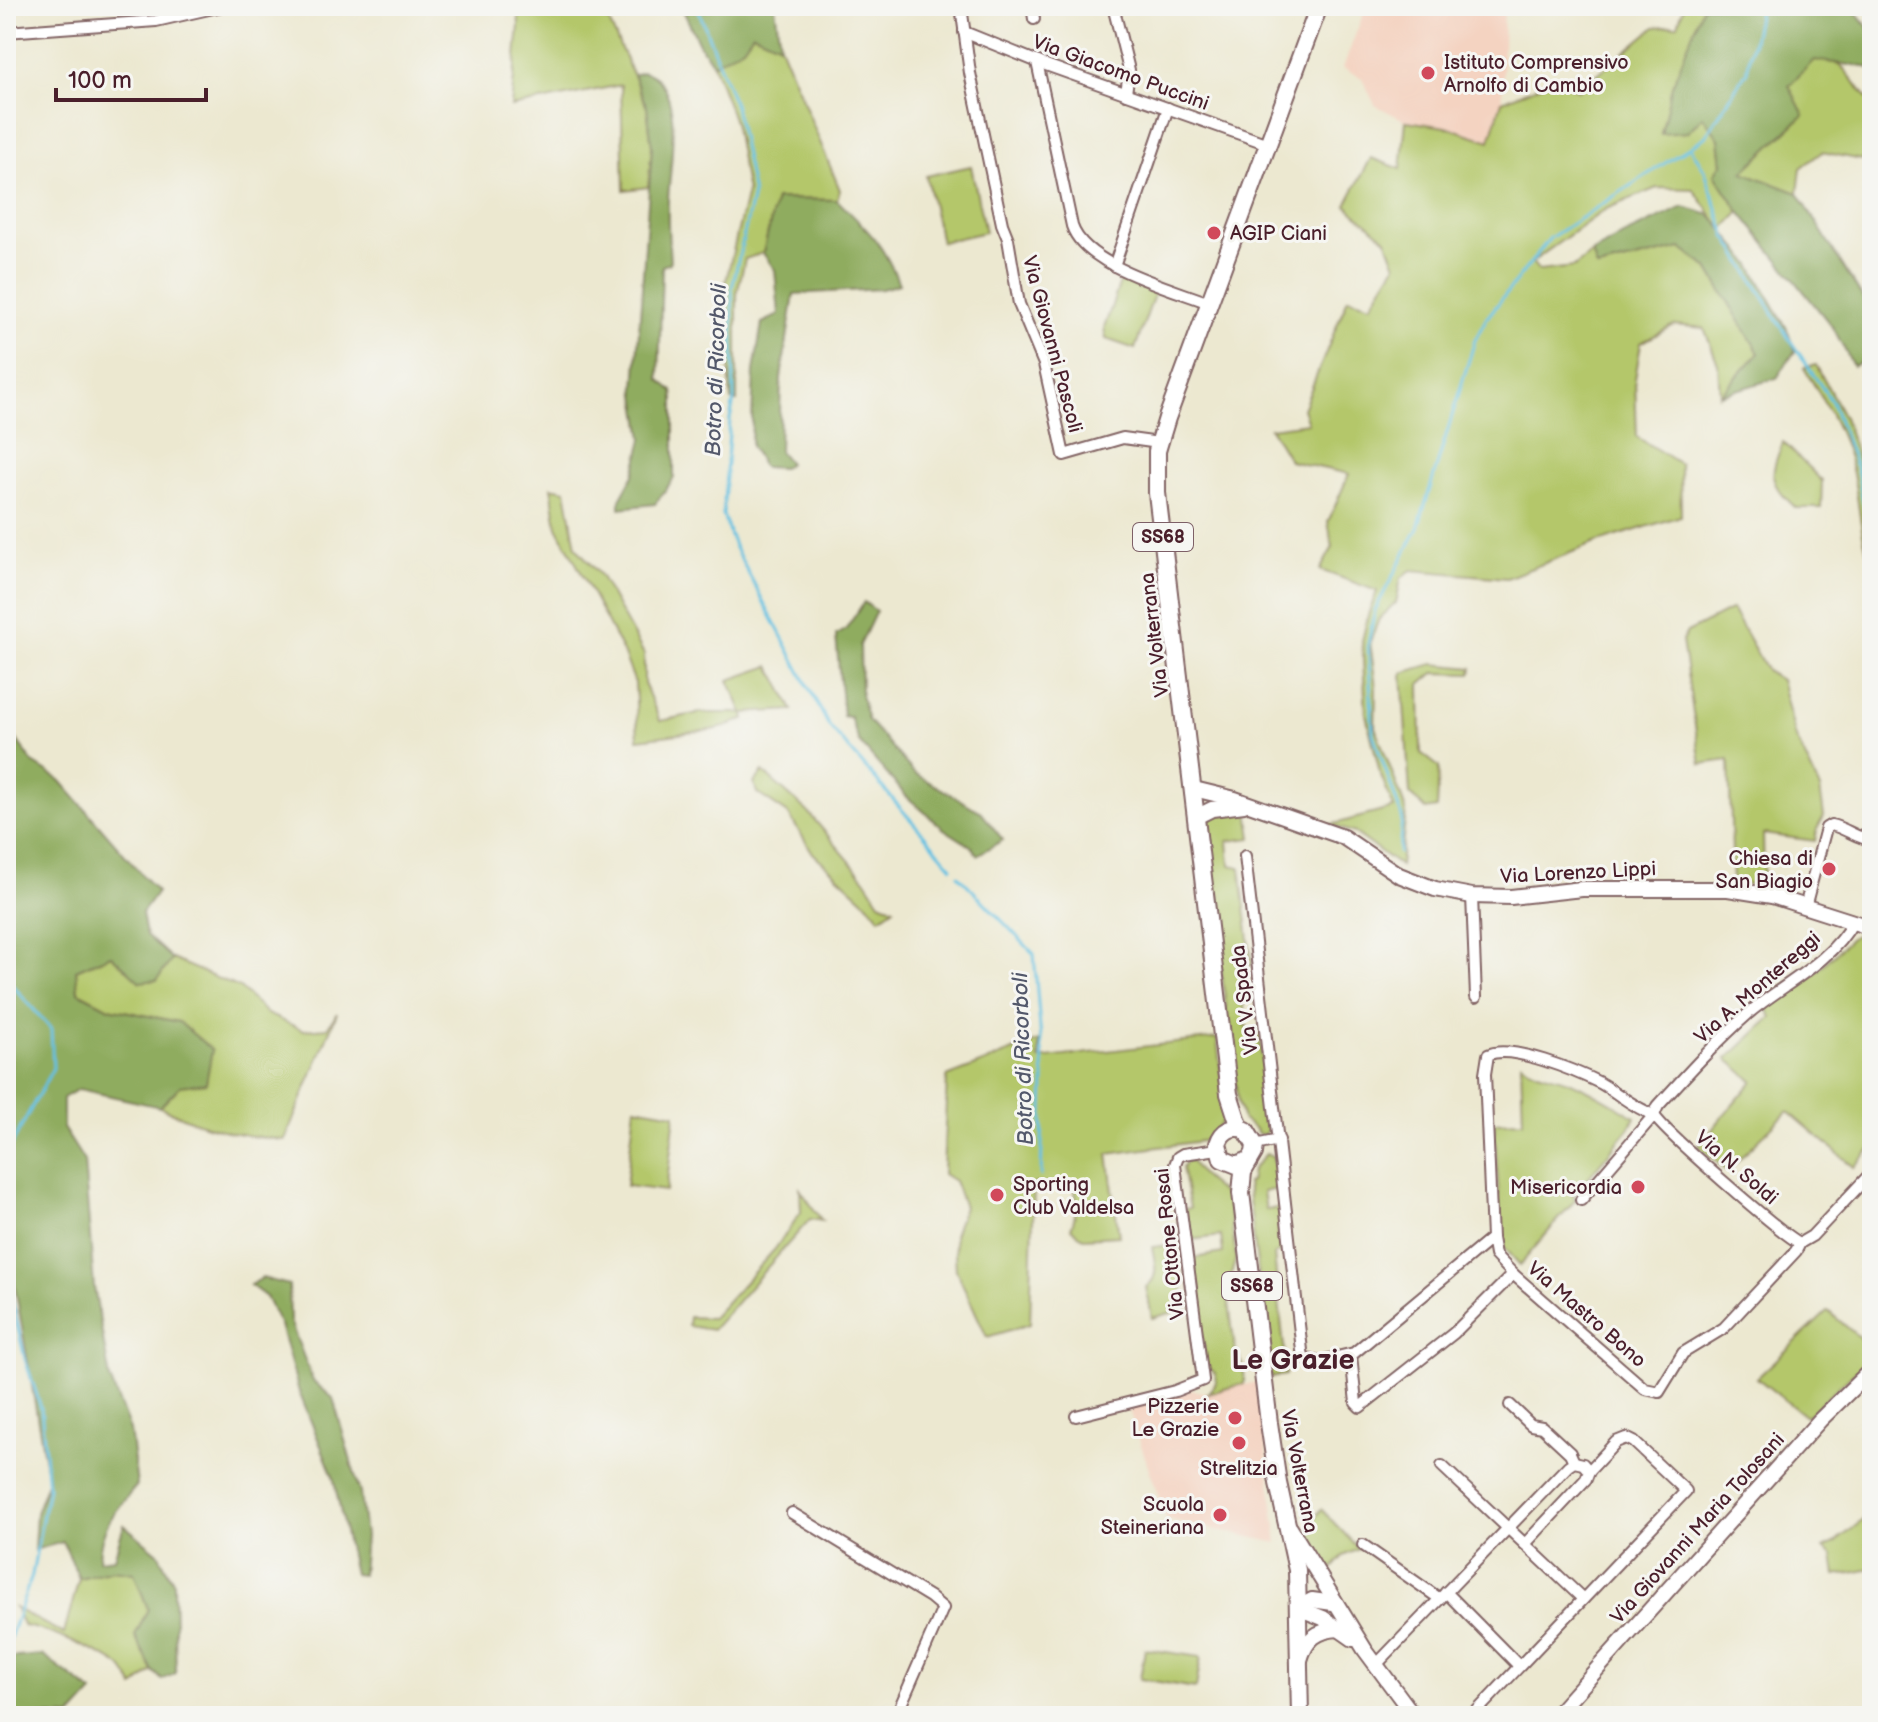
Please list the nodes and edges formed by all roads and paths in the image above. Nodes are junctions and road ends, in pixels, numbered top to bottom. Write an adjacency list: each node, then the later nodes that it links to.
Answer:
1 (222, 6): 7 (street)
2 (961, 6): 8 (street, Via Giovanni Pascoli)
3 (1032, 6): 6 (street)
4 (1113, 6): 10 (street)
5 (1319, 6): 12 (main road, Via Volterrana / SS68)
6 (1034, 19)
7 (6, 32)
8 (964, 32): 9 (street, Via Giacomo Puccini); 15 (street, Via Giovanni Pascoli)
9 (1037, 62): 10 (street, Via Giacomo Puccini); 13 (street)
10 (1126, 94): 11 (street, Via Giacomo Puccini)
11 (1168, 108): 12 (street, Via Giacomo Puccini); 13 (street)
12 (1268, 144): 14 (main road, Via Volterrana / SS68)
13 (1114, 266): 14 (street)
14 (1209, 303): 15 (main road, Via Volterrana / SS68)
15 (1159, 443): 16 (main road, Via Volterrana / SS68)
16 (1194, 789): 17 (street, Via Lorenzo Lippi); 18 (main road, Via Volterrana / SS68)
17 (1248, 805): 18 (street, Via Lorenzo Lippi); 21 (street, Via Lorenzo Lippi)
18 (1196, 817): 27 (main road, Via Volterrana / SS68)
19 (1872, 840): 22 (street)
20 (1245, 856): 28 (street, Via V. Spada)
21 (1472, 896): 22 (street, Via Lorenzo Lippi); 25 (street, Via Lorenzo Lippi)
22 (1805, 907): 23 (street, Via Lorenzo Lippi)
23 (1853, 922): 24 (street, Via Lorenzo Lippi); 26 (street, Via A. Montereggi)
24 (1872, 928)
25 (1476, 997)
26 (1654, 1115): 32 (street, Via A. Montereggi); 33 (street, Via N. Soldi); 34 (street, Via N. Soldi)
27 (1233, 1130): 29 (main road); 30 (main road, Via Volterrana / SS68)
28 (1279, 1140): 30 (street); 36 (street, Via V. Spada)
29 (1218, 1149): 30 (main road, Via Volterrana / SS68); 39 (street, Via Ottone Rosai)
30 (1245, 1157): 44 (main road, Via Volterrana / SS68)
31 (1872, 1172): 34 (street)
32 (1581, 1200)
33 (1492, 1238): 35 (street, Via Mastro Bono); 36 (street)
34 (1800, 1243): 35 (street, Via Mastro Bono)
35 (1513, 1274): 36 (street)
36 (1351, 1355)
37 (1872, 1369): 61 (street, Via Giovanni Maria Tolosani)
38 (1510, 1405): 40 (street)
39 (1076, 1416)
40 (1574, 1462): 42 (street); 45 (street)
41 (1442, 1466): 45 (street)
42 (1589, 1471): 46 (street); 49 (street)
43 (792, 1513): 59 (street)
44 (1289, 1528): 50 (street); 51 (main road, Via Volterrana / SS68)
45 (1508, 1528): 46 (street); 48 (street)
46 (1525, 1544): 49 (street)
47 (1363, 1545): 48 (street)
48 (1443, 1596): 54 (street); 55 (street)
49 (1583, 1599): 55 (street)
50 (1333, 1603): 51 (street); 53 (street)
51 (1298, 1608): 52 (street); 56 (main road, Via Volterrana / SS68)
52 (1339, 1629): 53 (street); 56 (street)
53 (1365, 1650): 54 (street)
54 (1376, 1665): 60 (street)
55 (1519, 1666): 57 (street)
56 (1298, 1668): 58 (main road, Via Volterrana / SS68)
57 (1477, 1711)
58 (1300, 1714)
59 (896, 1716)
60 (1414, 1716)
61 (1555, 1716)

